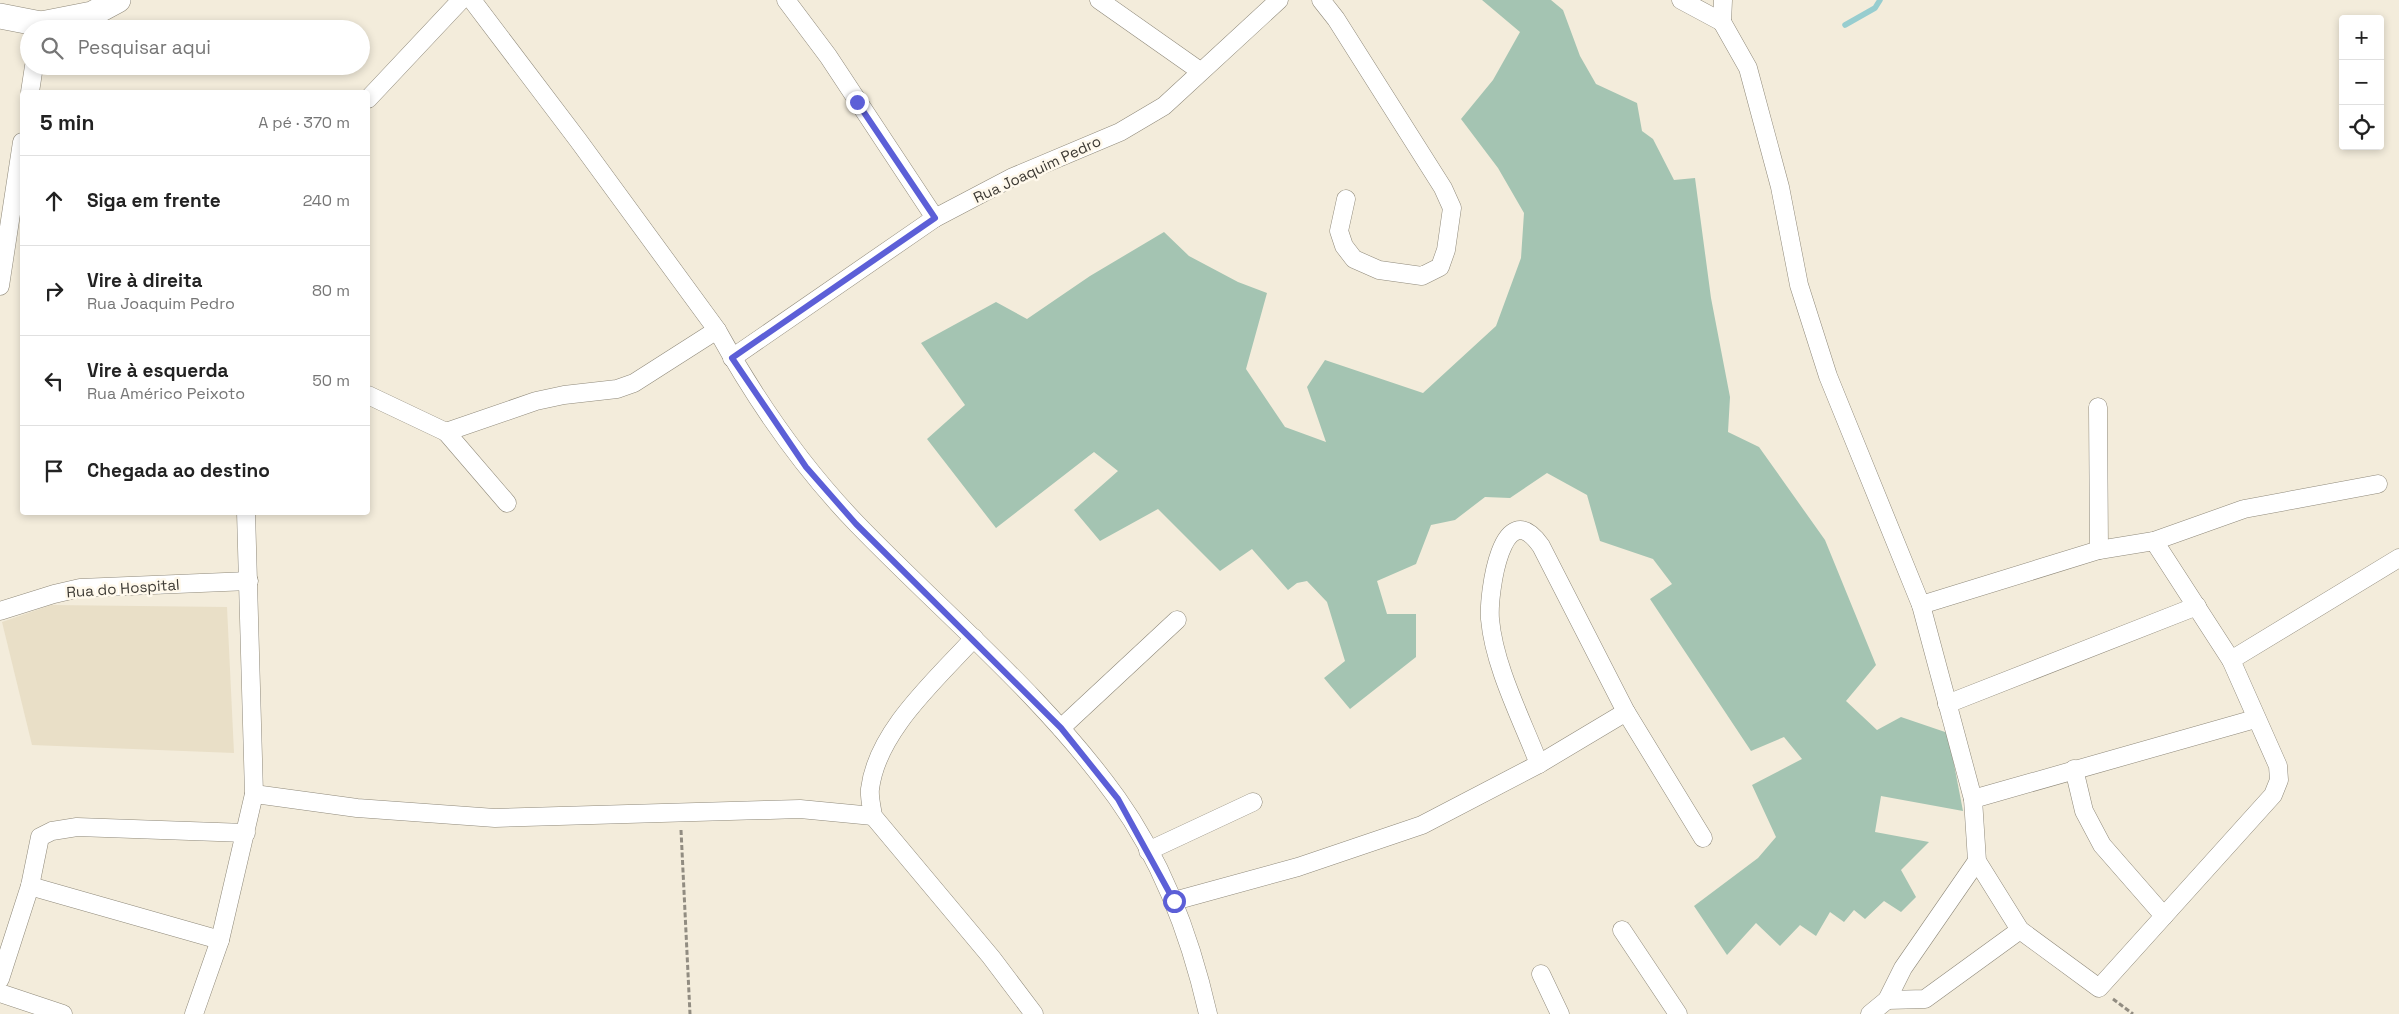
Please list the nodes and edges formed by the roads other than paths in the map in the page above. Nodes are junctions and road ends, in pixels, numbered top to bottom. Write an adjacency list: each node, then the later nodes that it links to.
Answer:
1 (118, 0): 11 (main road)
2 (461, 0): 17 (street)
3 (472, 0): 22 (street)
4 (786, 0): 20 (street)
5 (1099, 0): 14 (street)
6 (1279, 0): 14 (street, Rua Joaquim Pedro)
7 (1321, 0): 19 (street)
8 (1681, 0): 13 (street)
9 (1723, 0): 13 (street)
10 (0, 16): 12 (main road)
11 (68, 20)
12 (20, 22)
13 (1722, 22): 34 (street)
14 (1200, 71): 20 (street, Rua Joaquim Pedro)
15 (33, 75): 16 (street)
16 (30, 90)
17 (370, 97)
18 (20, 155): 21 (street)
19 (1346, 199)
20 (935, 218): 23 (street, Rua Joaquim Pedro)
21 (0, 286)
22 (717, 330): 23 (street); 26 (street)
23 (732, 358): 38 (street)
24 (370, 396): 26 (street)
25 (2098, 407): 31 (street)
26 (446, 432): 28 (street)
27 (2378, 484): 30 (street)
28 (507, 503)
29 (246, 515): 33 (street)
30 (2154, 540): 31 (street); 35 (street)
31 (2100, 550): 34 (street)
32 (2399, 558): 39 (street)
33 (249, 581): 36 (street, Rua do Hospital); 46 (street)
34 (1921, 605): 40 (street)
35 (2197, 606): 39 (street); 40 (street)
36 (0, 611)
37 (1178, 620): 43 (street)
38 (974, 638): 43 (street); 49 (street)
39 (2231, 660): 42 (street)
40 (1947, 704): 47 (street)
41 (1626, 712): 44 (street); 44 (street); 51 (street)
42 (2255, 719): 45 (street); 56 (street)
43 (1061, 728): 52 (street)
44 (1539, 764): 55 (street)
45 (2074, 769): 47 (street); 56 (street)
46 (254, 794): 49 (street); 50 (street)
47 (1973, 799): 53 (street)
48 (1253, 802): 52 (street)
49 (873, 816): 66 (street)
50 (246, 833): 54 (street); 59 (street)
51 (1703, 838)
52 (1148, 851): 55 (street)
53 (1977, 861): 58 (street); 63 (street)
54 (30, 886): 59 (street); 61 (street)
55 (1174, 901): 67 (street)
56 (2164, 916): 58 (street)
57 (1622, 930): 69 (street)
58 (2020, 930): 63 (street)
59 (220, 940): 65 (street)
60 (1541, 974): 68 (street)
61 (0, 979)
62 (0, 993): 64 (street)
63 (1887, 1000): 70 (street); 71 (street)
64 (63, 1014)
65 (194, 1014)
66 (1034, 1014)
67 (1208, 1014)
68 (1560, 1014)
69 (1678, 1014)
70 (1870, 1014)
71 (1898, 1014)

